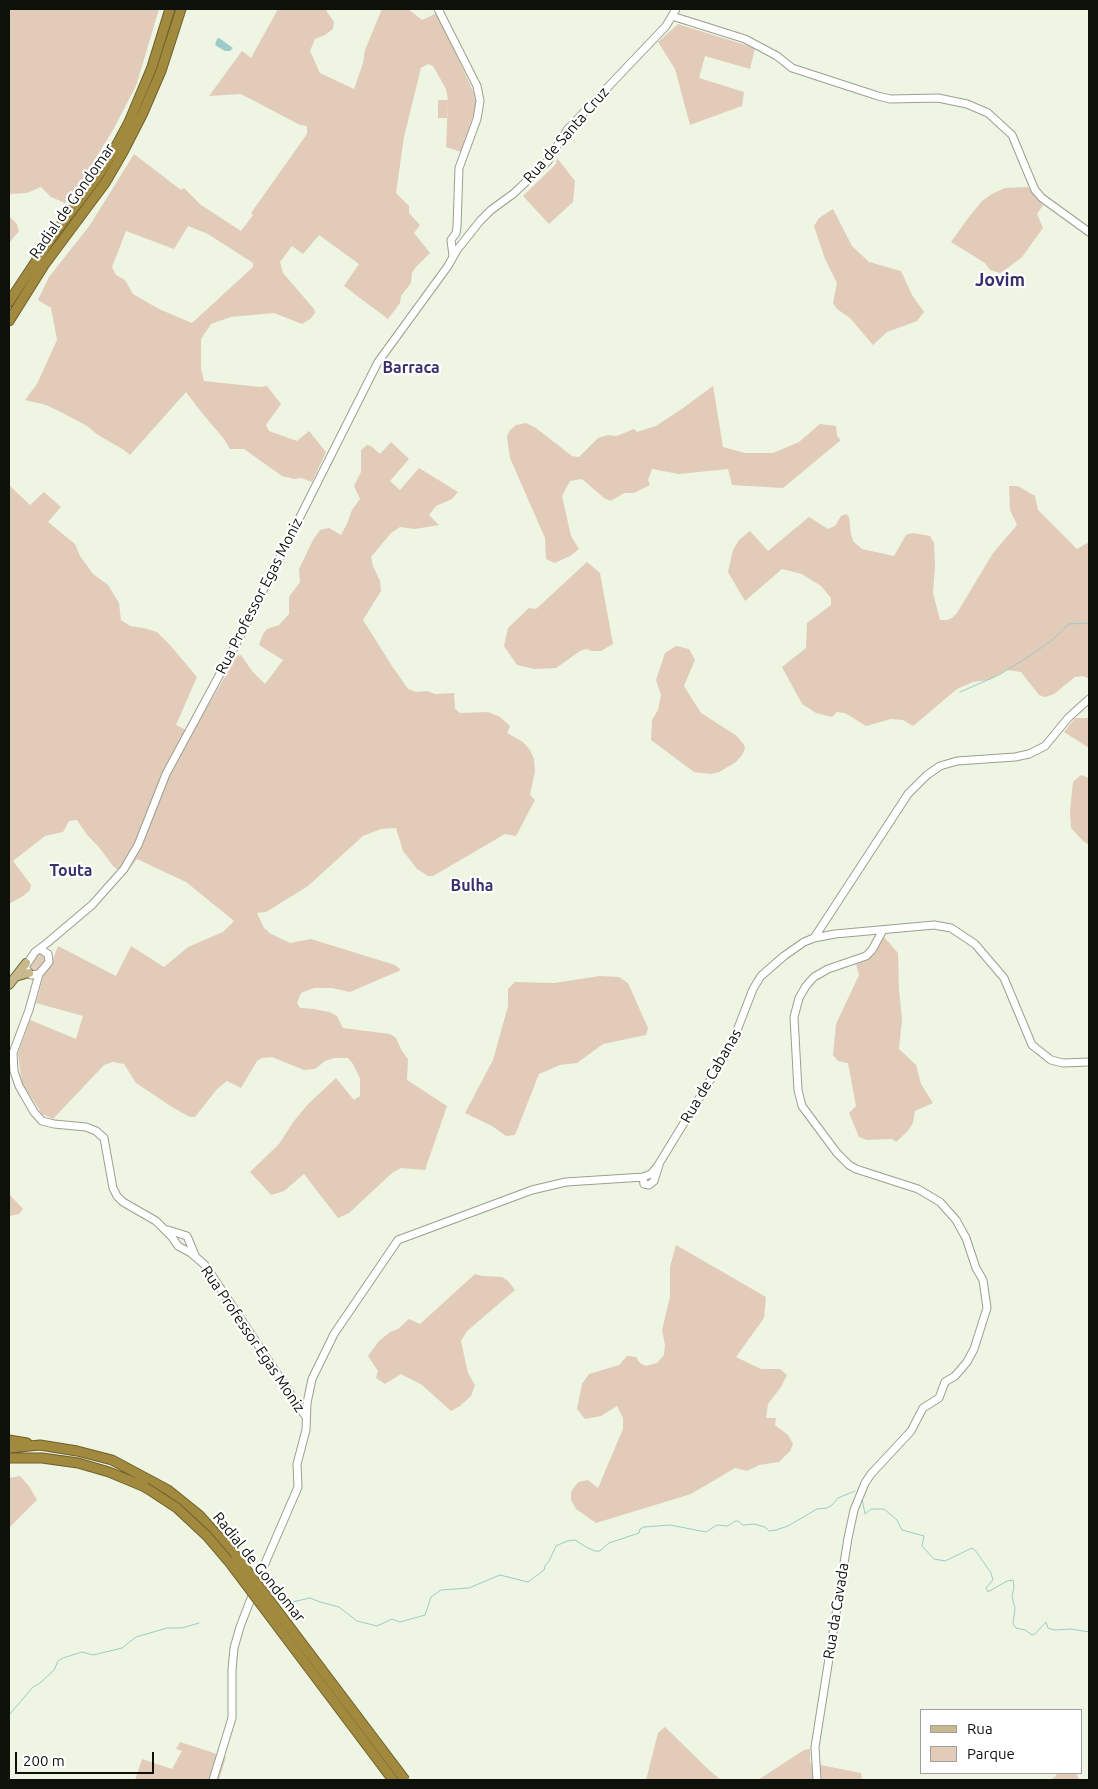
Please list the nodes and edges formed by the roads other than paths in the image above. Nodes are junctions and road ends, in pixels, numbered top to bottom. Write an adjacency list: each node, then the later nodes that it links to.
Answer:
1 (170, 9): 8 (highway, Radial de Gondomar)
2 (181, 9): 9 (highway, Radial de Gondomar)
3 (438, 9): 7 (street)
4 (676, 9): 5 (street, Rua de Santa Cruz)
5 (672, 16): 6 (street); 7 (street, Rua de Santa Cruz)
6 (1089, 232)
7 (458, 241): 12 (street, Rua Professor Egas Moniz)
8 (9, 302)
9 (9, 321)
10 (1089, 699): 11 (street)
11 (826, 921): 14 (street); 15 (street)
12 (67, 926): 16 (street, Rua Professor Egas Moniz); 17 (street, Rua Professor Egas Moniz)
13 (883, 930): 14 (street, Rua de Cabanas); 22 (street, Rua de Cabanas); 39 (street, Rua da Cavada)
14 (835, 934): 15 (street, Rua de Cabanas)
15 (814, 938): 23 (street, Rua de Cabanas)
16 (40, 949): 17 (street); 18 (street, Rua Professor Egas Moniz)
17 (48, 954): 19 (street, Rua Professor Egas Moniz)
18 (26, 963): 19 (street, Rua Professor Egas Moniz); 20 (main road)
19 (33, 974): 20 (main road); 25 (street, Rua Professor Egas Moniz)
20 (15, 977): 21 (main road)
21 (9, 985)
22 (1089, 1062)
23 (661, 1160): 24 (street, Rua de Cabanas); 24 (street, Rua de Cabanas)
24 (646, 1178): 30 (street)
25 (163, 1227): 26 (street, Rua Professor Egas Moniz); 28 (street, Rua Professor Egas Moniz)
26 (181, 1234): 27 (street, Rua Professor Egas Moniz); 28 (street)
27 (189, 1240): 28 (street); 29 (street, Rua Professor Egas Moniz)
28 (177, 1245): 29 (street, Rua Professor Egas Moniz)
29 (200, 1260): 30 (street, Rua Professor Egas Moniz)
30 (306, 1418): 36 (street)
31 (9, 1440): 32 (highway)
32 (40, 1445): 33 (highway, Radial de Gondomar); 35 (highway, Radial de Gondomar)
33 (9, 1448)
34 (9, 1458): 35 (highway, Radial de Gondomar)
35 (147, 1483): 37 (highway, Radial de Gondomar, bridge); 38 (highway, Radial de Gondomar, bridge)
36 (214, 1780)
37 (393, 1780)
38 (405, 1780)
39 (817, 1780)

